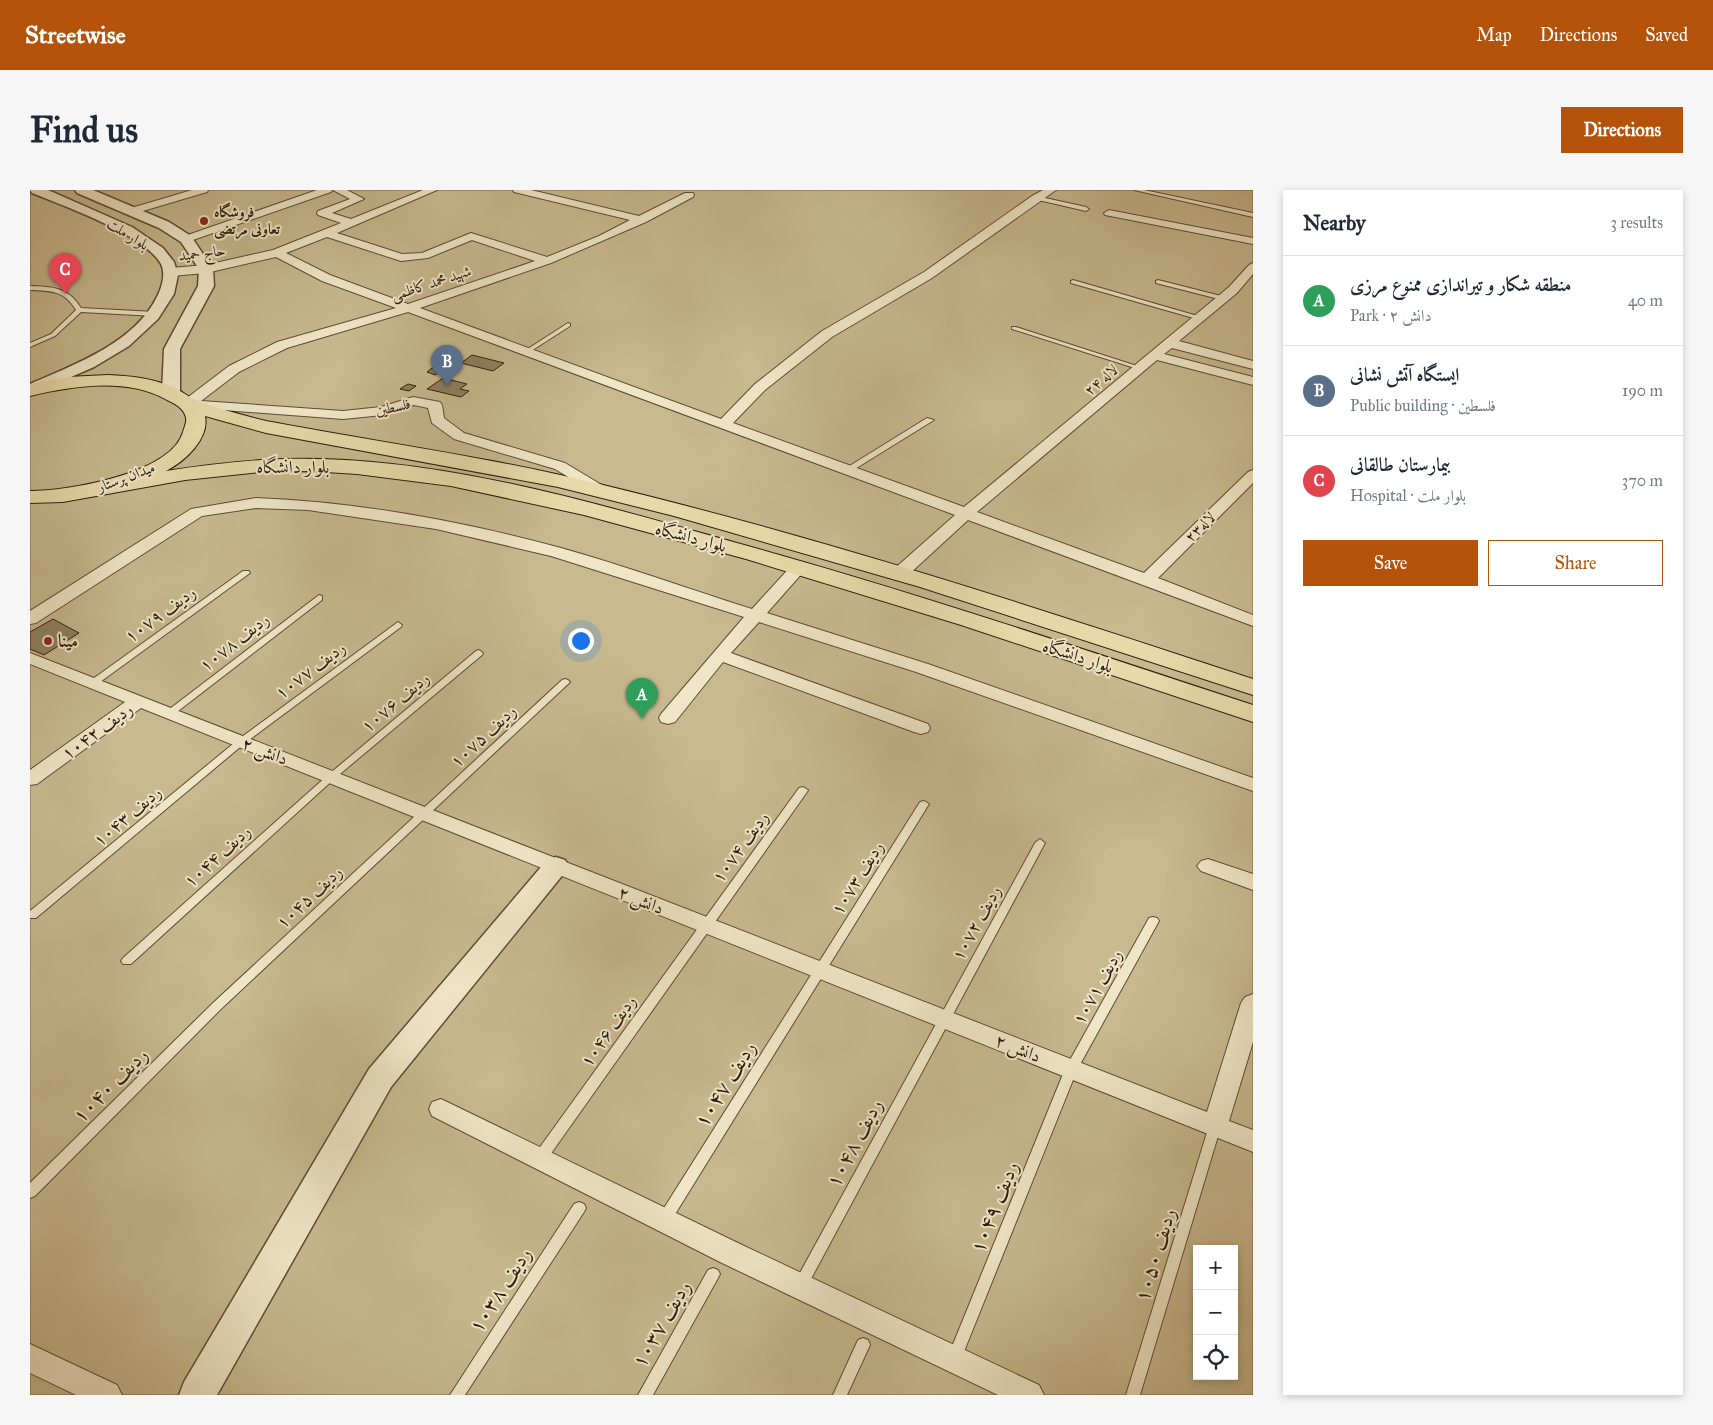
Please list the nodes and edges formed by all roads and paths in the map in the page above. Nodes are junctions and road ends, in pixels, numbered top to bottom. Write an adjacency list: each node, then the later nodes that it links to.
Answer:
1 (38, 190): 25 (street, بلوار ملت)
2 (82, 190): 13 (street, بلوار ملت)
3 (203, 190): 13 (street)
4 (327, 190): 19 (street)
5 (338, 190): 17 (street)
6 (432, 190): 17 (street, حاج حمید)
7 (518, 190): 16 (street)
8 (1051, 190): 11 (street)
9 (1137, 190): 15 (lane)
10 (674, 192): 16 (street, شهید محمد کاظمی)
11 (1036, 198): 12 (lane); 46 (street)
12 (1086, 209)
13 (132, 211): 19 (street, بلوار ملت)
14 (1109, 213): 20 (street)
15 (1253, 215)
16 (642, 220): 22 (street, شهید محمد کاظمی)
17 (351, 223): 18 (street, حاج حمید)
18 (326, 233): 21 (street, حاج حمید); 22 (street)
19 (186, 239): 24 (street, بلوار ملت)
20 (1253, 241)
21 (277, 253): 24 (street, حاج حمید); 30 (street)
22 (547, 261): 30 (street, شهید محمد کاظمی)
23 (1253, 267): 29 (street, لاله ۲۴)
24 (206, 269): 25 (street, حاج حمید); 44 (street)
25 (171, 272): 32 (street)
26 (1073, 282): 33 (lane)
27 (1158, 282): 29 (lane)
28 (30, 288): 31 (lane)
29 (1223, 298): 33 (street, لاله ۲۴)
30 (409, 308): 38 (street); 44 (street, شهید محمد کاظمی)
31 (79, 310): 32 (lane); 37 (lane)
32 (155, 314): 43 (street)
33 (1199, 318): 36 (street, لاله ۲۴)
34 (568, 325): 38 (lane)
35 (1014, 328): 41 (lane)
36 (1170, 343): 39 (street, لاله ۲۴); 40 (street)
37 (30, 345)
38 (526, 352): 46 (street)
39 (1155, 356): 41 (street, لاله ۲۴); 42 (street)
40 (1253, 365)
41 (1140, 368): 52 (street, لاله ۲۴)
42 (1253, 381)
43 (31, 389): 44 (main road)
44 (180, 398): 49 (main road, میدان پرستار); 50 (main road, بلوار دانشگاه); 50 (street, فلسطین)
45 (930, 420): 47 (lane)
46 (722, 425): 47 (street)
47 (847, 470): 52 (street)
48 (1253, 475): 56 (street, لاله۲۳)
49 (110, 486): 51 (main road, میدان پرستار); 53 (main road, بلوار دانشگاه)
50 (600, 490): 55 (main road, بلوار دانشگاه)
51 (30, 497)
52 (966, 513): 55 (street, لاله ۲۴); 56 (street)
53 (799, 567): 58 (street); 70 (main road, بلوار دانشگاه)
54 (246, 572): 66 (lane, ردیف ۱۰۷۹)
55 (900, 573): 67 (main road, بلوار دانشگاه)
56 (1147, 580): 60 (street)
57 (319, 598): 69 (lane, ردیف ۱۰۷۸)
58 (755, 615): 59 (street); 63 (street); 76 (street)
59 (30, 619)
60 (1253, 621)
61 (398, 625): 73 (lane, ردیف ۱۰۷۷)
62 (480, 653): 74 (lane, ردیف ۱۰۷۶)
63 (720, 655): 71 (street); 72 (street)
64 (30, 658): 66 (street, دانش ۲)
65 (565, 682): 79 (lane, ردیف ۱۰۷۵)
66 (93, 683): 68 (street, دانش ۲)
67 (1253, 687)
68 (139, 701): 69 (street, دانش ۲); 75 (street, ردیف ۱۰۴۲)
69 (170, 713): 73 (street, دانش ۲)
70 (1253, 714)
71 (668, 718)
72 (921, 728)
73 (242, 741): 74 (street, دانش ۲); 84 (lane, ردیف ۱۰۴۳)
74 (332, 777): 79 (street, دانش ۲); 87 (lane, ردیف ۱۰۴۴)
75 (30, 779)
76 (1253, 785)
77 (803, 790): 86 (lane, ردیف ۱۰۷۴)
78 (924, 804): 88 (lane, ردیف ۱۰۷۳)
79 (424, 813): 81 (street, دانش ۲); 90 (lane, ردیف ۱۰۴۵)
80 (1040, 843): 91 (lane, ردیف ۱۰۷۲)
81 (556, 866): 86 (street, دانش ۲); 106 (street)
82 (1208, 866): 83 (street)
83 (1253, 882)
84 (32, 915)
85 (1153, 921): 92 (lane, ردیف ۱۰۷۱)
86 (705, 925): 88 (street, دانش ۲); 96 (lane, ردیف ۱۰۴۶)
87 (126, 961)
88 (820, 970): 91 (street, دانش ۲); 99 (lane, ردیف ۱۰۴۷)
89 (1253, 1003): 94 (street)
90 (217, 1006): 97 (lane, ردیف ۱۰۴۰)
91 (944, 1019): 92 (street, دانش ۲); 101 (lane, ردیف ۱۰۴۸)
92 (1071, 1070): 94 (street, دانش ۲); 104 (lane, ردیف ۱۰۴۹)
93 (441, 1110): 96 (street)
94 (1215, 1126): 95 (street, دانش ۲); 111 (lane, ردیف ۱۰۵۰)
95 (1253, 1141)
96 (540, 1158): 99 (street)
97 (30, 1192)
98 (579, 1208): 107 (lane, ردیف ۱۰۳۸)
99 (664, 1220): 101 (street)
100 (713, 1274): 108 (lane, ردیف ۱۰۳۷)
101 (800, 1286): 104 (street)
102 (863, 1346): 109 (lane)
103 (30, 1358): 105 (street)
104 (954, 1360): 110 (street)
105 (107, 1395)
106 (197, 1395)
107 (457, 1395)
108 (645, 1395)
109 (840, 1395)
110 (1029, 1395)
111 (1133, 1395)

